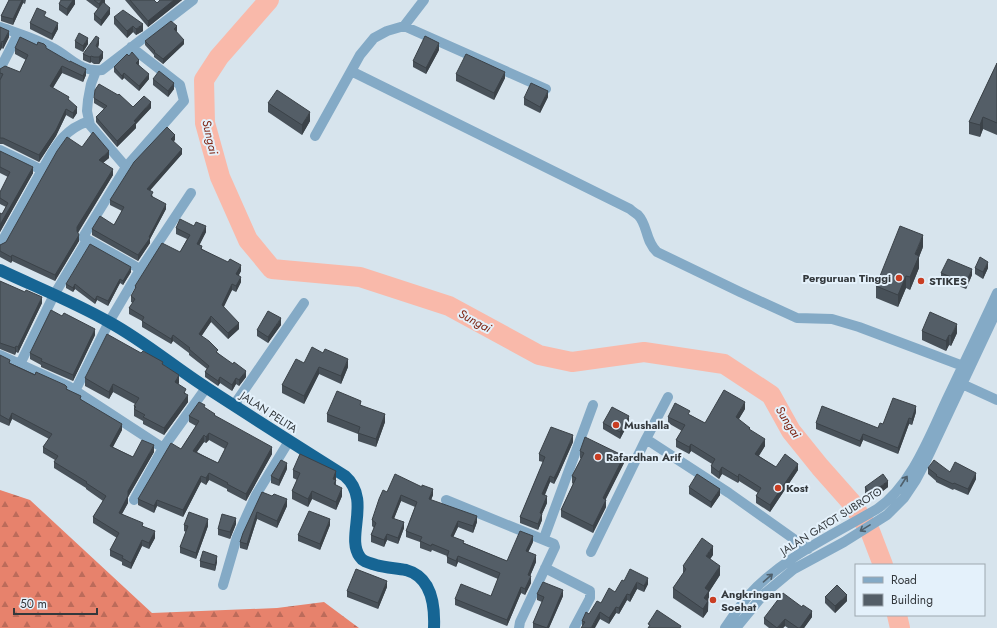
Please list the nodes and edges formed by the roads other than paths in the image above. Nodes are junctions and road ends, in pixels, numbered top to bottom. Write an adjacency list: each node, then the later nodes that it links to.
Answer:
1 (193, 0): 6 (street)
2 (424, 0): 3 (street)
3 (404, 26): 9 (street); 10 (street)
4 (0, 28): 5 (street)
5 (18, 34): 7 (street); 8 (street)
6 (131, 47): 8 (street); 14 (street)
7 (0, 69)
8 (96, 71): 11 (street)
9 (351, 71): 12 (street); 28 (street)
10 (546, 89)
11 (89, 121): 14 (street); 15 (street)
12 (315, 136)
13 (0, 150): 15 (street)
14 (126, 167): 17 (street)
15 (42, 170): 18 (street)
16 (191, 193): 19 (street)
17 (87, 240): 19 (street); 22 (street)
18 (0, 245)
19 (140, 269): 25 (street)
20 (0, 270): 22 (highway, JALAN PELITA)
21 (997, 293): 28 (street, JALAN GATOT SUBROTO)
22 (54, 295): 25 (highway, JALAN PELITA); 27 (street)
23 (304, 303): 34 (street)
24 (997, 310): 29 (street, JALAN GATOT SUBROTO)
25 (109, 322): 30 (highway, JALAN PELITA); 31 (street)
26 (0, 355): 27 (street)
27 (20, 364): 31 (street)
28 (963, 366): 42 (street, JALAN GATOT SUBROTO, one-way to 28)
29 (962, 384): 33 (street); 50 (street, JALAN GATOT SUBROTO, one-way to 50)
30 (206, 388): 34 (highway, JALAN PELITA); 38 (street)
31 (75, 391): 38 (street)
32 (668, 397): 36 (street)
33 (997, 400)
34 (234, 405): 37 (highway, JALAN PELITA)
35 (593, 405): 41 (street)
36 (646, 439): 42 (street); 43 (street)
37 (289, 441): 45 (street); 46 (highway, JALAN PELITA)
38 (163, 448): 39 (street)
39 (134, 500)
40 (446, 500): 41 (street)
41 (544, 538): 44 (street)
42 (808, 549): 49 (street, JALAN GATOT SUBROTO, one-way to 42)
43 (591, 552)
44 (545, 568): 47 (street); 48 (street)
45 (222, 585)
46 (434, 628)
47 (519, 628)
48 (574, 628)
49 (724, 628)
50 (736, 628)

